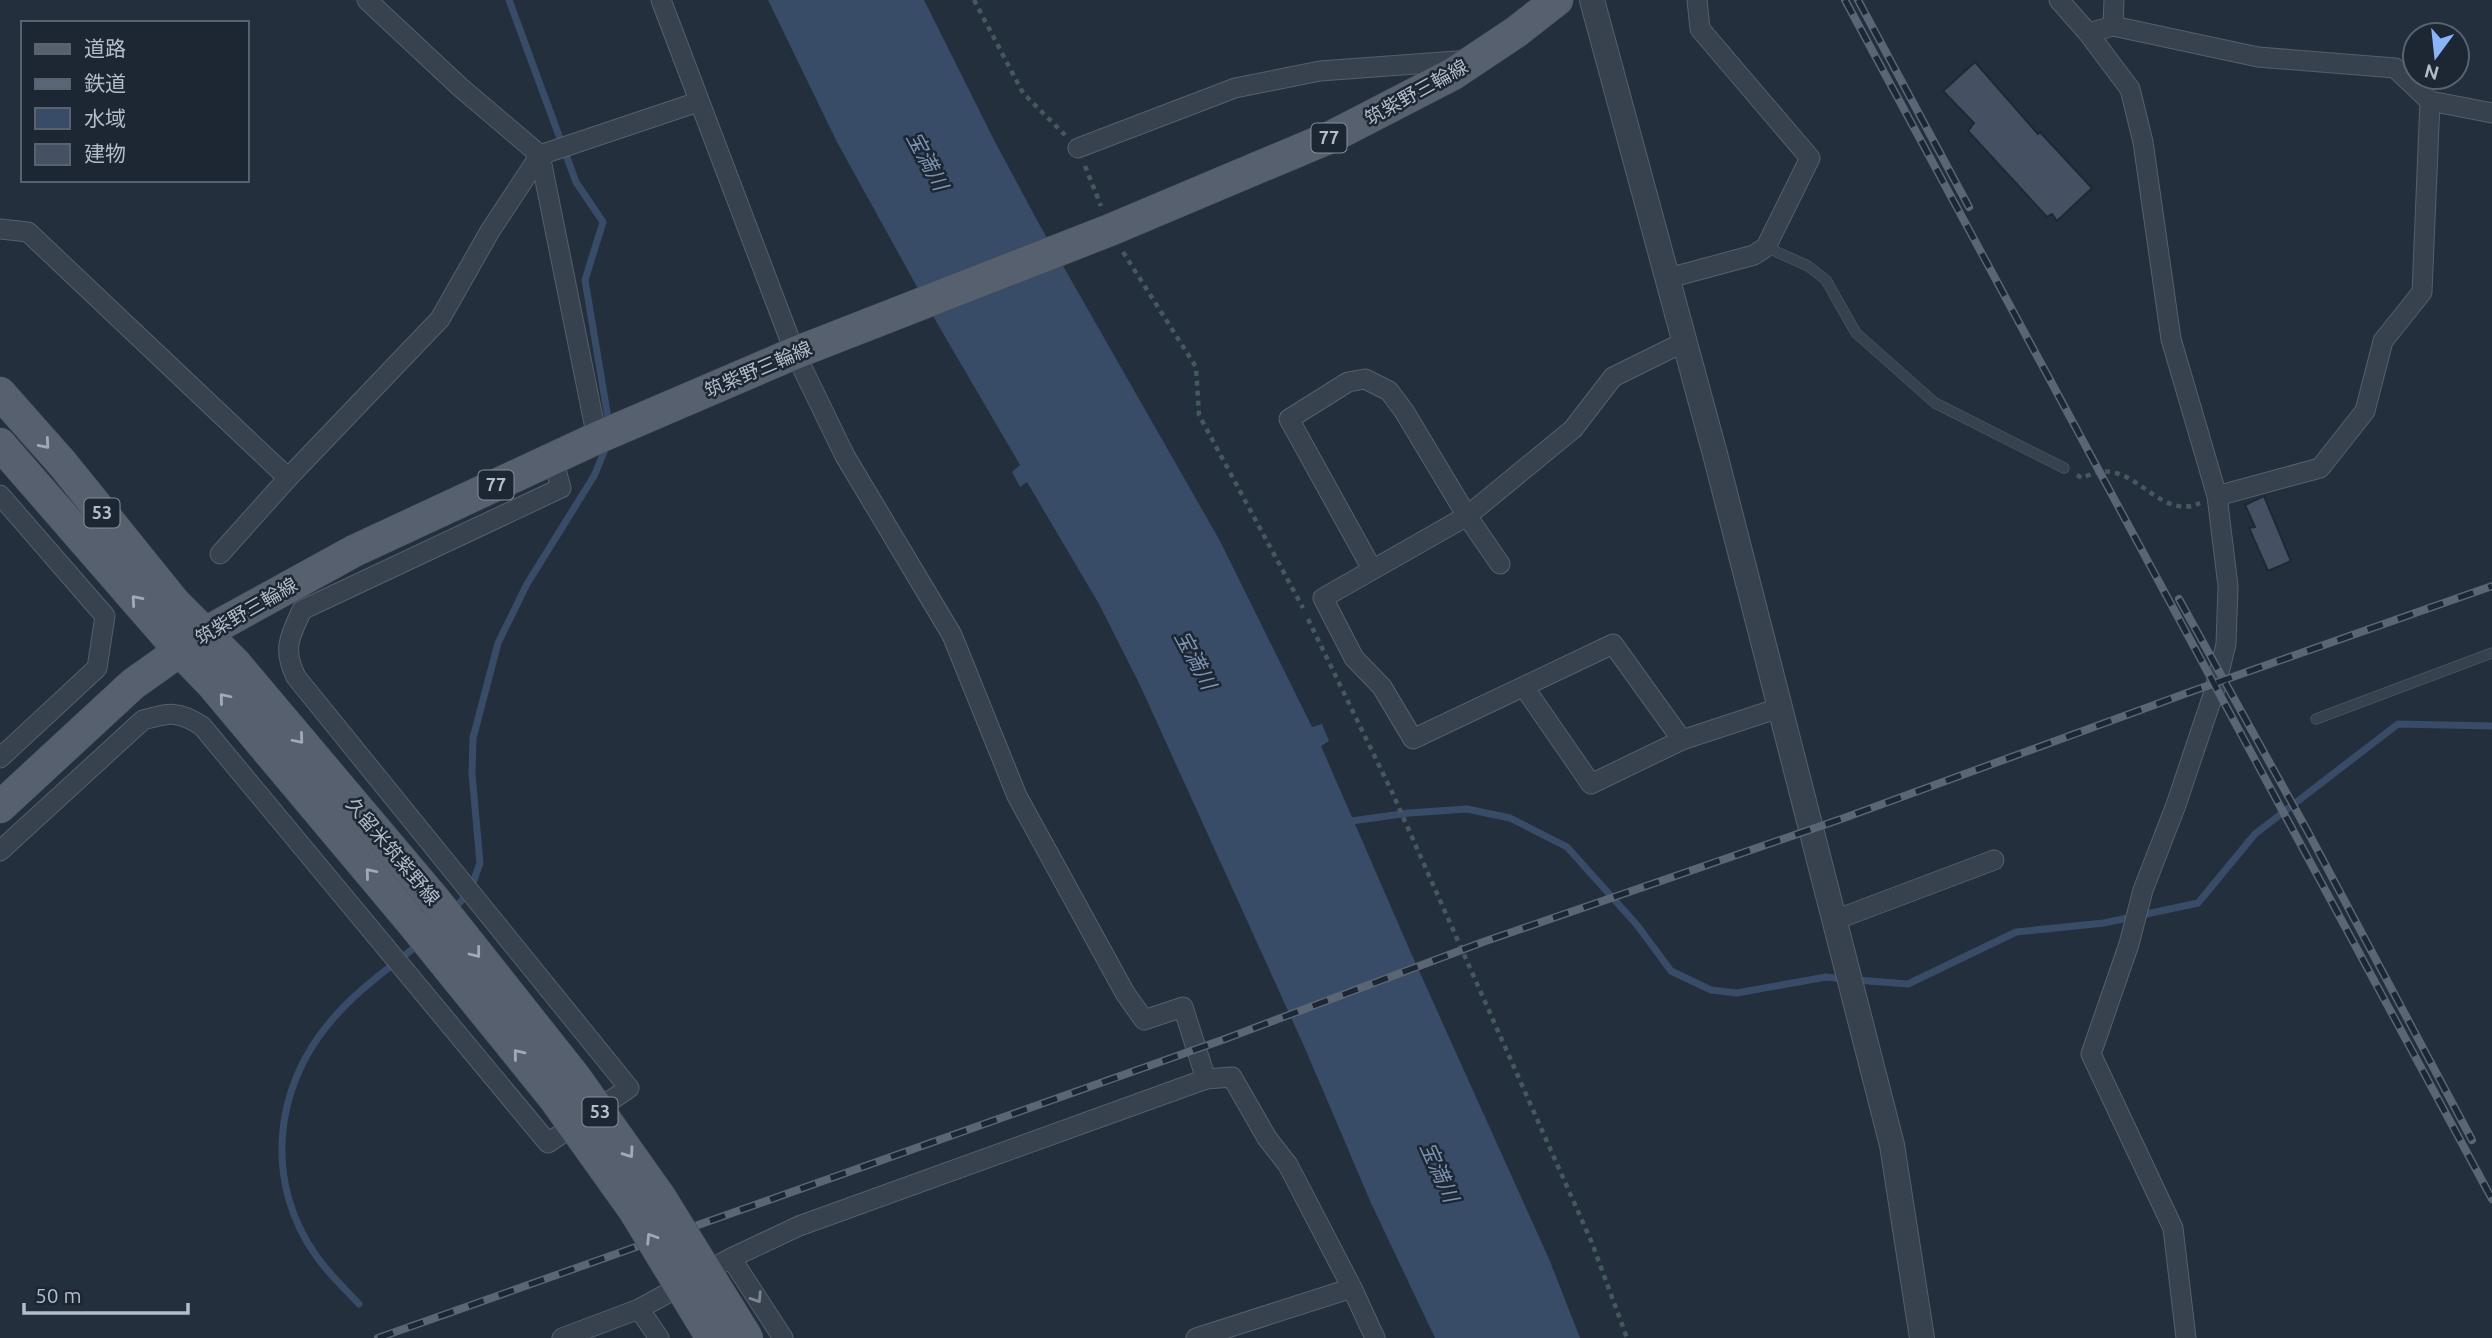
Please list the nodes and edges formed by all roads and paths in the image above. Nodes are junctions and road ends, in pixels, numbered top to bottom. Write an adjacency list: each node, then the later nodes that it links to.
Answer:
1 (368, 0): 16 (street)
2 (661, 0): 13 (street)
3 (974, 0): 15 (path)
4 (1557, 0): 11 (main road, 筑紫野三輪線 / 77)
5 (1592, 0): 21 (street)
6 (1697, 0): 19 (street)
7 (2060, 0): 10 (street)
8 (2114, 0): 9 (street)
9 (2113, 26): 10 (street); 12 (street)
10 (2088, 33): 30 (street)
11 (1474, 60): 15 (street); 18 (main road, 筑紫野三輪線 / 77)
12 (2430, 101): 14 (street); 30 (street)
13 (698, 102): 16 (street); 22 (street)
14 (2492, 113)
15 (1078, 148): 18 (path)
16 (540, 155): 24 (street); 28 (street)
17 (0, 229): 28 (street)
18 (1097, 235): 22 (main road, 筑紫野三輪線 / 77); 57 (path)
19 (1766, 247): 20 (street); 27 (lane)
20 (1676, 276)
21 (1684, 342): 31 (street); 38 (street)
22 (795, 353): 24 (main road, 筑紫野三輪線 / 77); 46 (street)
23 (0, 393): 35 (main road, 久留米筑紫野線 / 53, one-way to 35)
24 (597, 438): 26 (main road, 筑紫野三輪線 / 77)
25 (0, 444): 35 (main road, 久留米筑紫野線 / 53, one-way to 25)
26 (553, 459): 35 (main road, 筑紫野三輪線 / 77); 43 (street)
27 (2064, 468): 30 (path)
28 (288, 478): 32 (street)
29 (0, 495): 41 (street)
30 (2217, 496): 59 (street)
31 (1467, 516): 33 (street); 34 (street); 34 (street)
32 (220, 554)
33 (1500, 564)
34 (1372, 569): 37 (street)
35 (193, 642): 42 (main road, 筑紫野三輪線 / 77); 52 (main road, 久留米筑紫野線 / 53, one-way to 35, bridge); 53 (main road, 久留米筑紫野線 / 53, one-way to 53, bridge)
36 (2492, 653): 39 (lane)
37 (1524, 687): 40 (street); 40 (street)
38 (1779, 708): 40 (street); 45 (street)
39 (2316, 719)
40 (1682, 740)
41 (0, 758)
42 (0, 807)
43 (0, 851)
44 (1994, 859): 45 (street)
45 (1835, 920): 58 (street)
46 (1206, 1079): 47 (street); 48 (street)
47 (731, 1258): 49 (street); 54 (street, one-way to 54)
48 (1352, 1288): 55 (street); 56 (street)
49 (639, 1309): 50 (street); 51 (street)
50 (562, 1338)
51 (659, 1338)
52 (712, 1338)
53 (747, 1338)
54 (783, 1338)
55 (1196, 1338)
56 (1375, 1338)
57 (1627, 1338)
58 (1922, 1338)
59 (2186, 1338)

